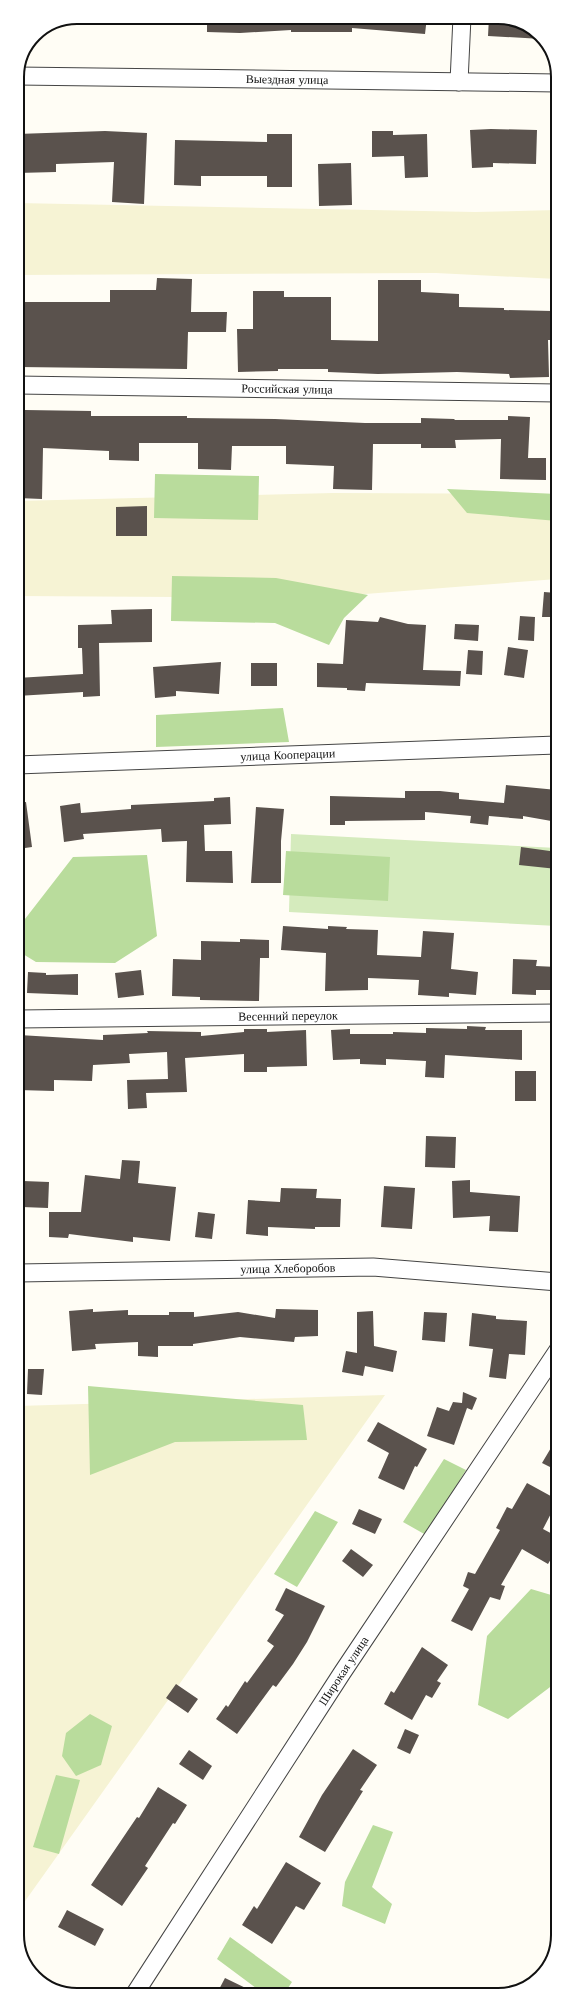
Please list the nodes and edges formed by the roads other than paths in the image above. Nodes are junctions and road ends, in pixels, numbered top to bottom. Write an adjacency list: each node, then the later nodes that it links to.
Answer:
1 (462, 24): 3 (street)
2 (24, 76): 3 (street, Выездная улица)
3 (459, 82): 4 (street, Выездная улица)
4 (551, 83)
5 (24, 385): 6 (street, Российская улица)
6 (551, 393)
7 (551, 746): 8 (street, улица Кооперации)
8 (24, 765)
9 (551, 1014): 10 (street, Весенний переулок)
10 (24, 1019)
11 (24, 1273): 12 (street, улица Хлеборобов)
12 (551, 1281)
13 (551, 1360): 14 (street, Широкая улица)
14 (139, 1988)

